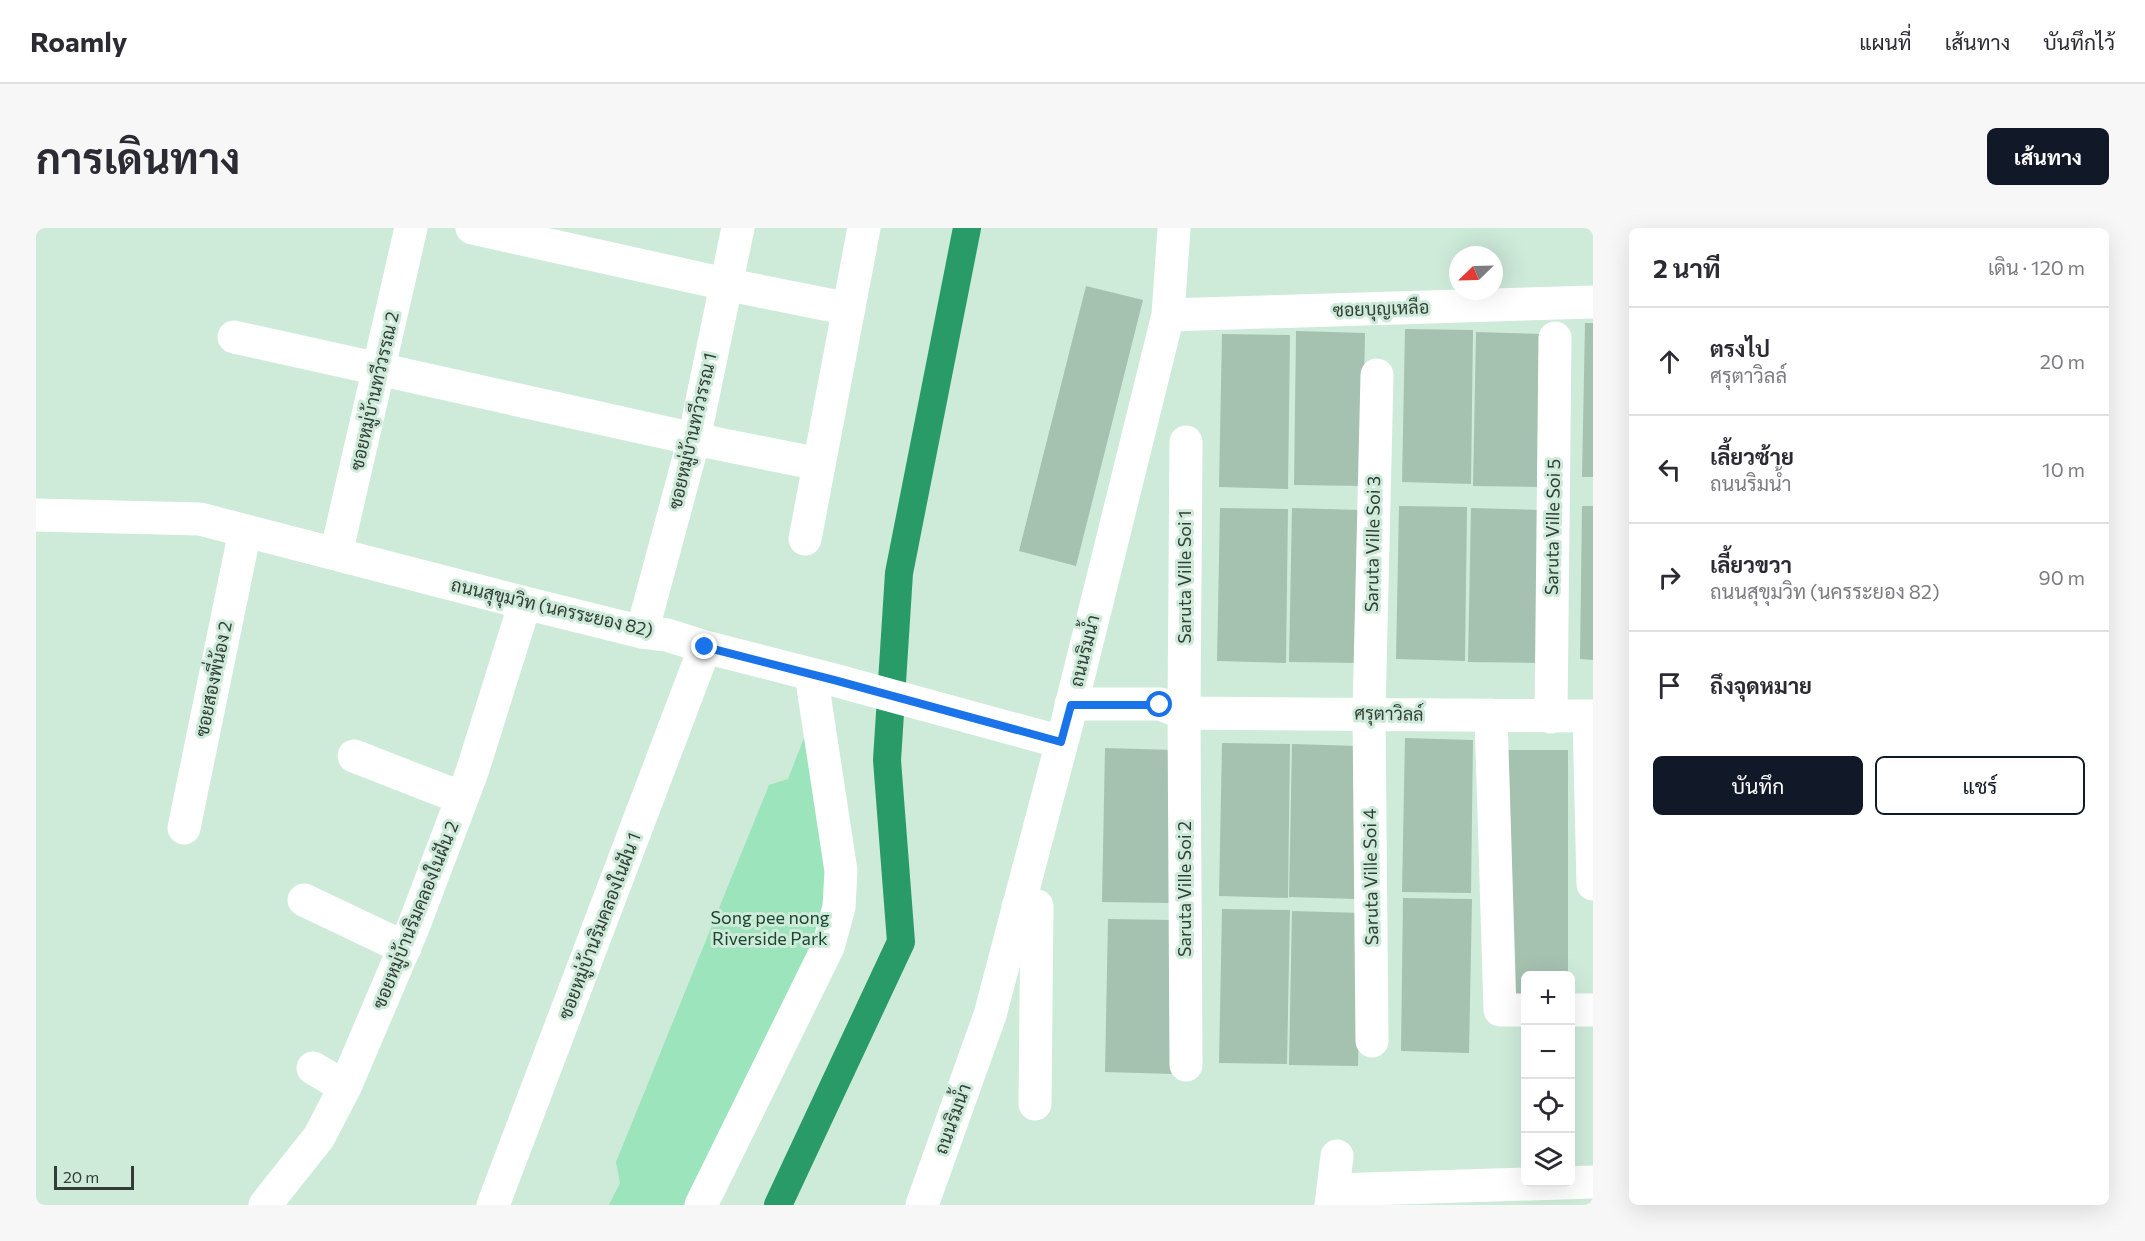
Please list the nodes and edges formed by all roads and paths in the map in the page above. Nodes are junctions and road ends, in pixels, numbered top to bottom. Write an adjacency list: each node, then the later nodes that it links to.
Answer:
1 (411, 228): 12 (street, ซอยหมู่บ้านทวีวรรณ 2)
2 (472, 228): 6 (street)
3 (738, 228): 6 (street, ซอยหมู่บ้านทวีวรรณ 1)
4 (864, 228): 8 (street)
5 (1174, 228): 9 (street, ถนนริมน้ำ)
6 (725, 284): 8 (street); 14 (street, ซอยหมู่บ้านทวีวรรณ 1)
7 (1593, 302): 9 (street, ซอยบุญเหลือ)
8 (849, 309): 16 (street)
9 (1168, 315): 30 (street, ถนนริมน้ำ)
10 (234, 337): 12 (street)
11 (1555, 338): 29 (street, Saruta Ville Soi 5)
12 (381, 369): 14 (street); 20 (street, ซอยหมู่บ้านทวีวรรณ 2)
13 (1377, 375): 26 (street, Saruta Ville Soi 3)
14 (694, 439): 16 (street); 22 (street, ซอยหมู่บ้านทวีวรรณ 1)
15 (1186, 442): 25 (street, Saruta Ville Soi 1)
16 (819, 464): 19 (street)
17 (36, 514): 18 (street, ถนนสุขุมวิท (นครระยอง 82))
18 (244, 531): 20 (street, ถนนสุขุมวิท (นครระยอง 82)); 33 (street, ซอยสองพี่น้อง 2)
19 (805, 539)
20 (336, 555): 21 (street, ถนนสุขุมวิท (นครระยอง 82))
21 (525, 603): 22 (street, ถนนสุขุมวิท (นครระยอง 82)); 32 (street, ซอยหมู่บ้านริมคลองในฝัน 2)
22 (642, 632): 23 (street, ถนนสุขุมวิท (นครระยอง 82))
23 (705, 647): 24 (street, ถนนสุขุมวิท (นครระยอง 82)); 50 (street, ซอยหมู่บ้านริมคลองในฝัน 1)
24 (823, 677): 30 (street, ถนนสุขุมวิท (นครระยอง 82)); 51 (street)
25 (1184, 713): 26 (street, ศรุตาวิลล์); 30 (street, ศรุตาวิลล์); 42 (street, Saruta Ville Soi 2)
26 (1369, 713): 27 (street, ศรุตาวิลล์); 41 (street, Saruta Ville Soi 4)
27 (1491, 715): 29 (street, ศรุตาวิลล์); 38 (street)
28 (1591, 716): 29 (street, ศรุตาวิลล์); 34 (street)
29 (1551, 717)
30 (1066, 723): 36 (street, ถนนริมน้ำ)
31 (354, 756): 32 (street)
32 (462, 798): 37 (street, ซอยหมู่บ้านริมคลองในฝัน 2)
33 (184, 828)
34 (1593, 884)
35 (304, 900): 37 (street)
36 (1018, 906): 45 (street); 52 (street, ถนนริมน้ำ)
37 (405, 948): 44 (street, ซอยหมู่บ้านริมคลองในฝัน 2)
38 (1521, 1010)
39 (1575, 1010): 40 (street)
40 (1593, 1010)
41 (1372, 1041)
42 (1186, 1065)
43 (313, 1068): 44 (street)
44 (345, 1087): 49 (street, ซอยหมู่บ้านริมคลองในฝัน 2)
45 (1035, 1104)
46 (1337, 1156): 48 (street)
47 (1593, 1182): 48 (street)
48 (1332, 1197)
49 (265, 1205)
50 (493, 1205)
51 (701, 1205)
52 (922, 1205)

